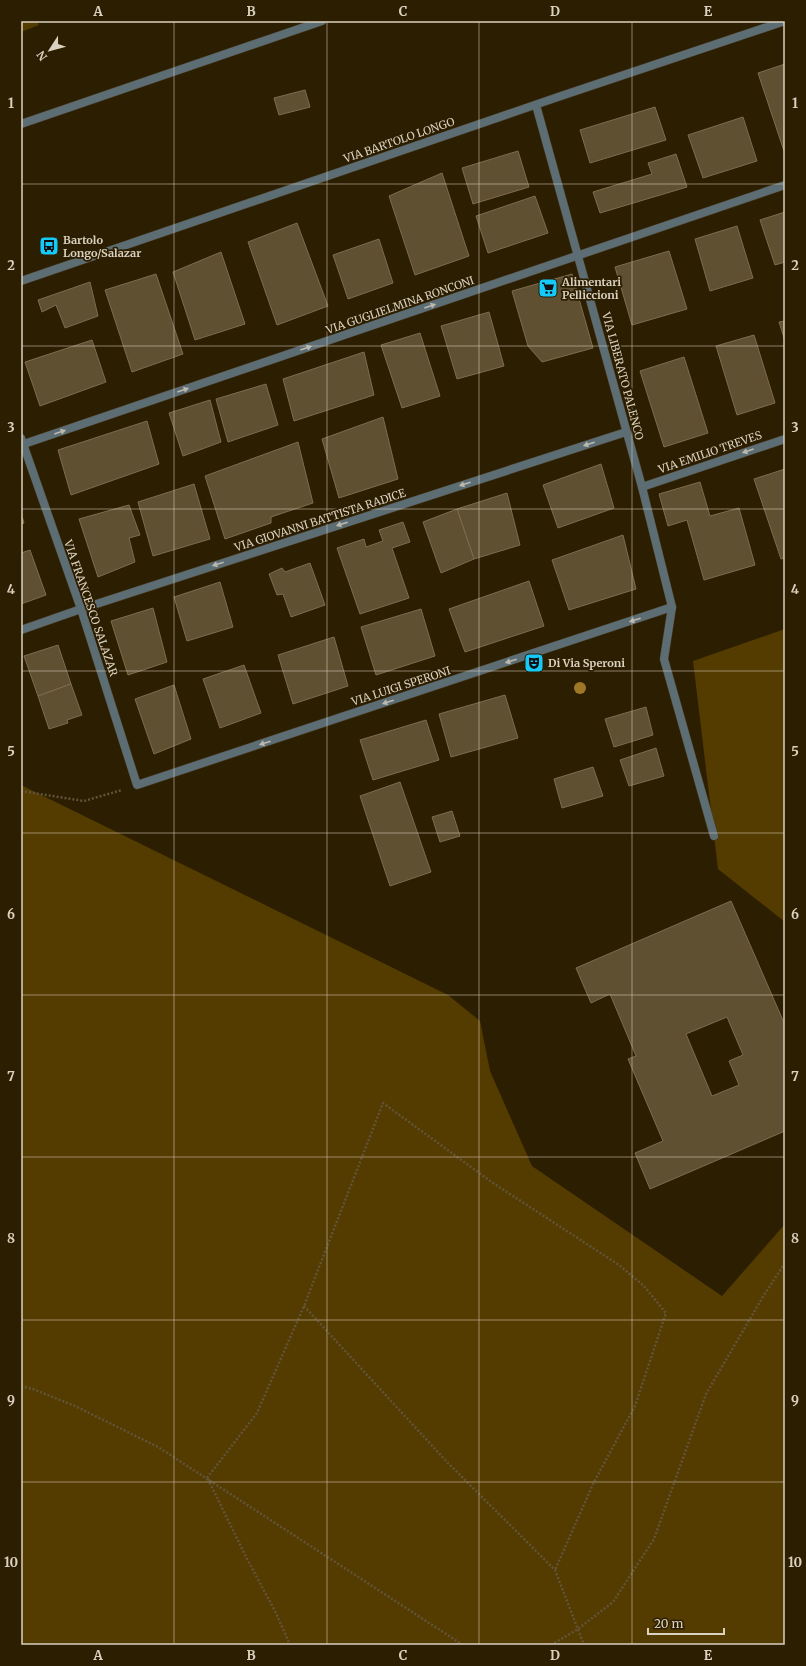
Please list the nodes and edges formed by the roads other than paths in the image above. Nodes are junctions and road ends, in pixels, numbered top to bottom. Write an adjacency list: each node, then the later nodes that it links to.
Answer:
1 (322, 21): 4 (street)
2 (785, 21): 3 (street, VIA BARTOLO LONGO)
3 (536, 105): 6 (street, VIA LIBERATO PALENCO); 7 (street, VIA BARTOLO LONGO)
4 (21, 124)
5 (785, 185): 6 (street, VIA GUGLIELMINA RONCONI)
6 (578, 256): 8 (street, VIA LIBERATO PALENCO); 10 (street, VIA GUGLIELMINA RONCONI, one-way to 6)
7 (21, 281)
8 (626, 432): 11 (street, VIA LIBERATO PALENCO); 13 (street, VIA GIOVANNI BATTISTA RADICE, one-way to 13)
9 (785, 438): 11 (street, VIA EMILIO TREVES, one-way to 11)
10 (22, 442): 13 (street, VIA FRANCESCO SALAZAR)
11 (642, 487): 12 (street, VIA LIBERATO PALENCO)
12 (672, 607): 15 (street, VIA LUIGI SPERONI, one-way to 15); 16 (street)
13 (81, 609): 14 (street, VIA GIOVANNI BATTISTA RADICE); 15 (street, VIA FRANCESCO SALAZAR)
14 (21, 630)
15 (137, 786)
16 (714, 836)

